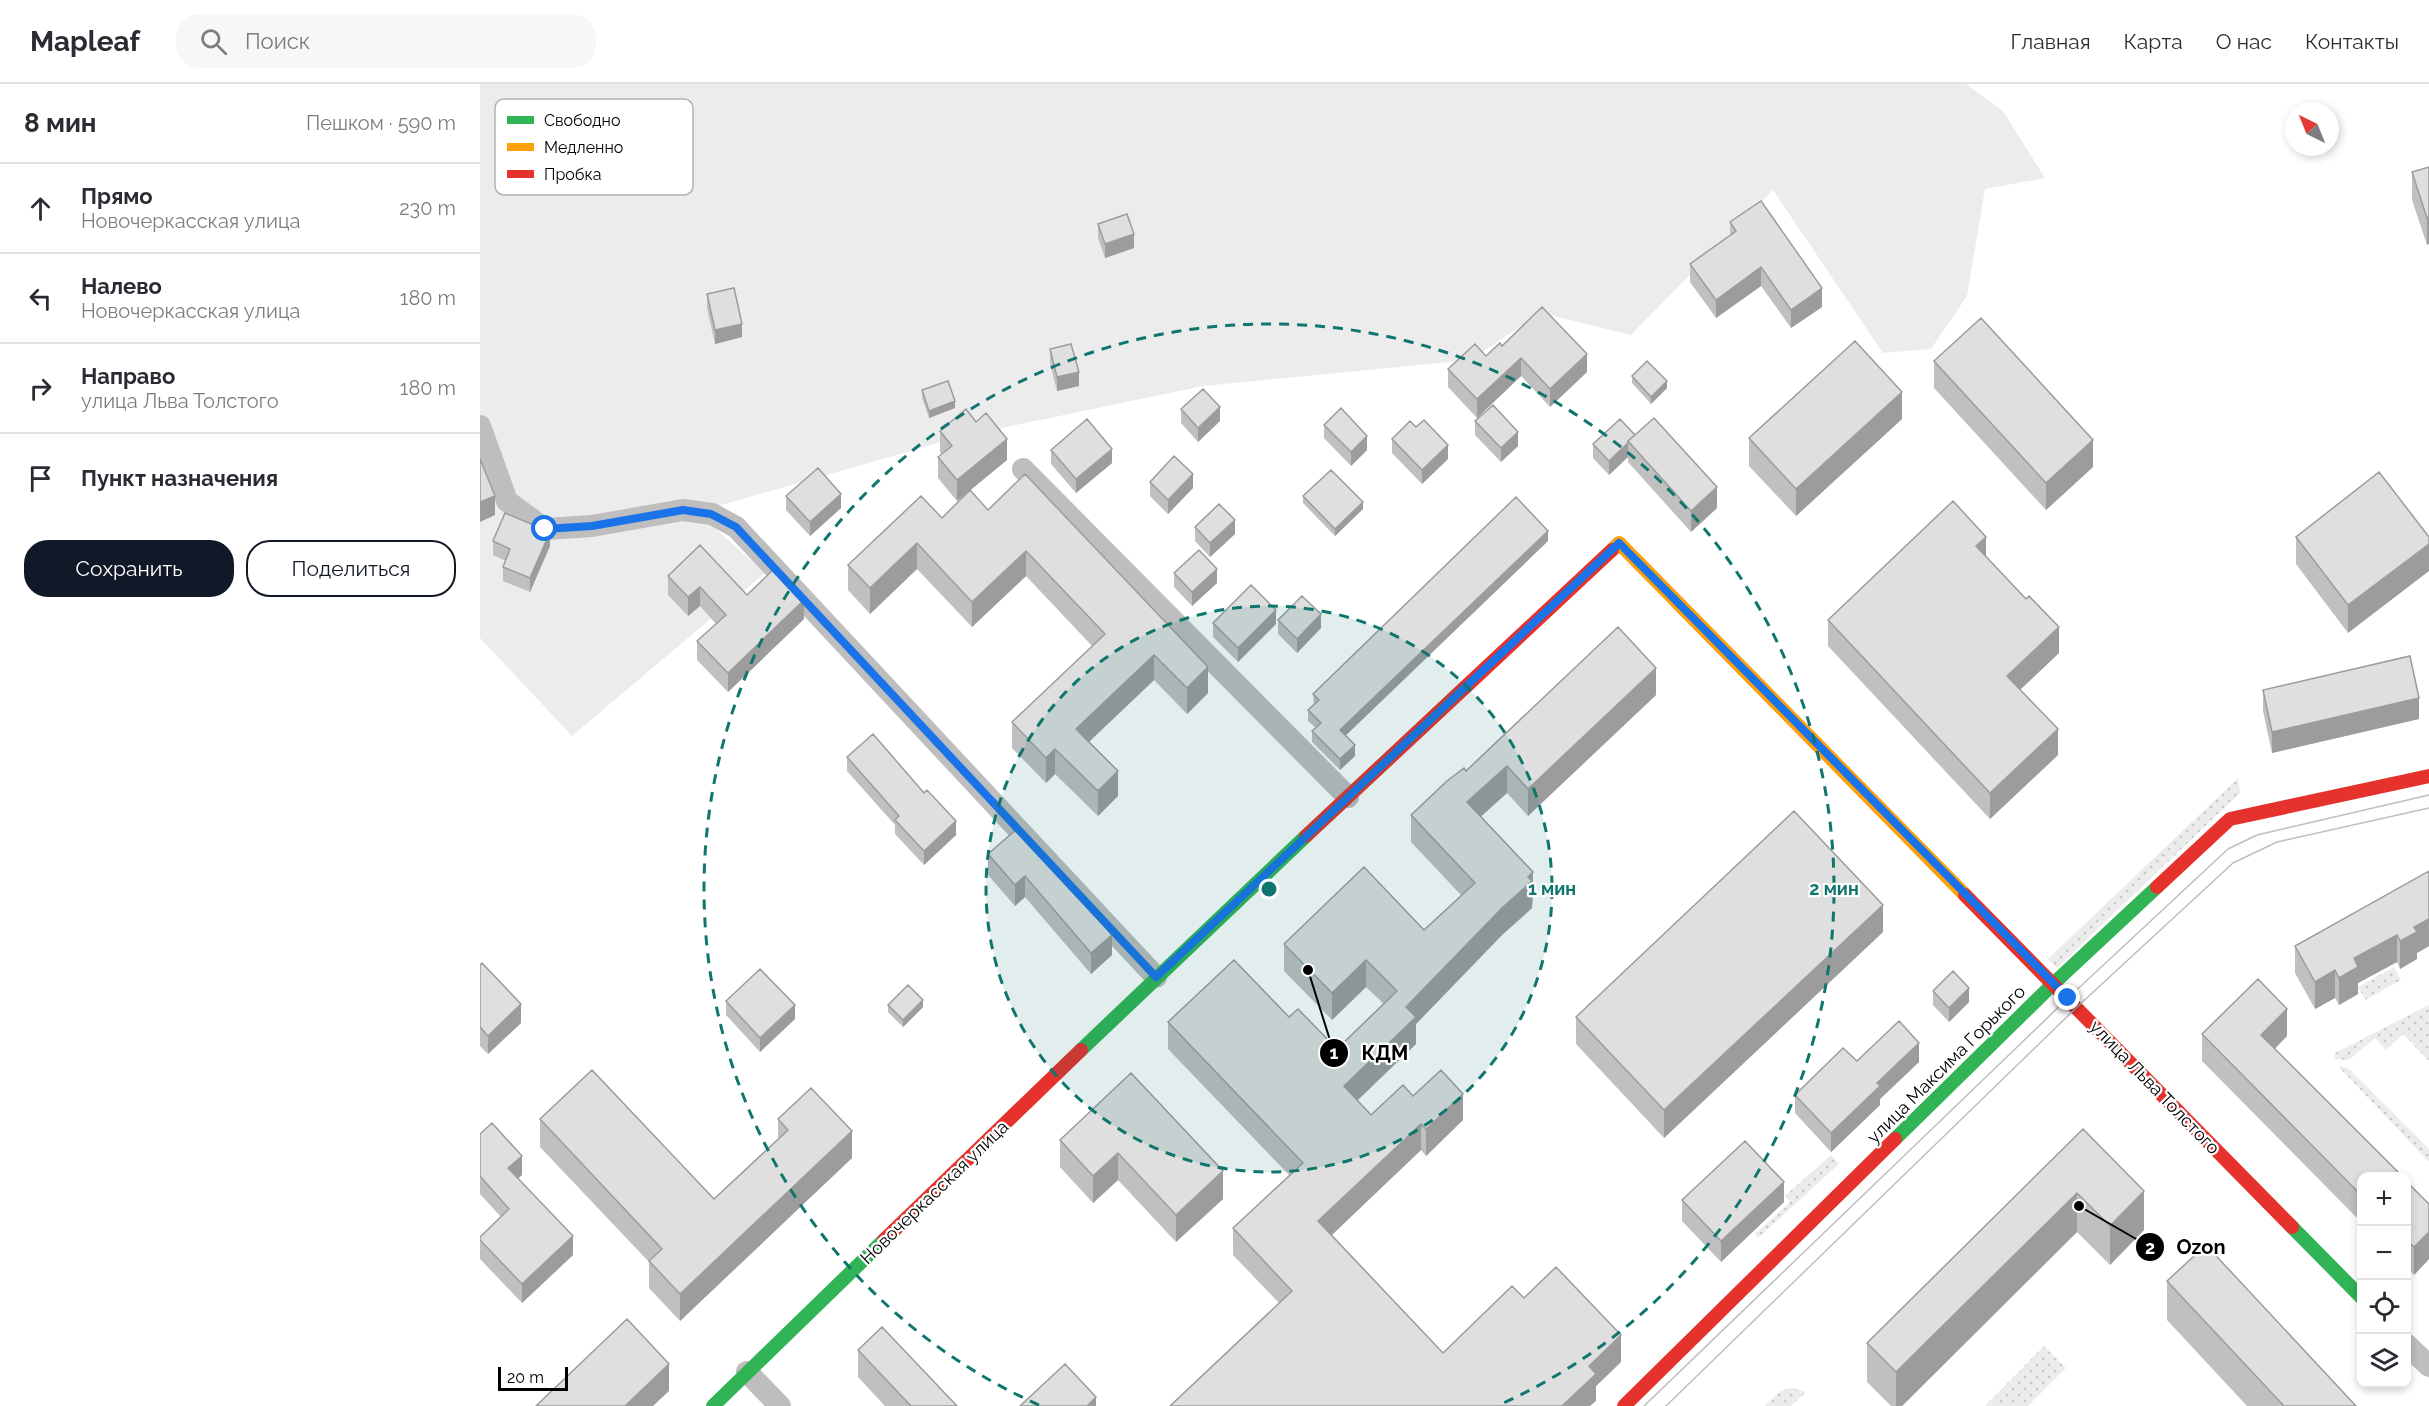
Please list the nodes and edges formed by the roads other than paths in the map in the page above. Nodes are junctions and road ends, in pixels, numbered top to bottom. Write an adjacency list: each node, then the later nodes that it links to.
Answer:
1 (480, 426): 6 (street)
2 (1023, 469): 5 (street)
3 (1619, 543): 5 (street, Новочеркасская улица); 7 (street, улица Льва Толстого)
4 (2429, 776): 7 (street, улица Максима Горького)
5 (1348, 797): 6 (street, Новочеркасская улица)
6 (1156, 977): 11 (street, Новочеркасская улица)
7 (2053, 984): 8 (street, улица Льва Толстого); 14 (street, улица Максима Горького)
8 (2357, 1294)
9 (2411, 1349): 10 (street)
10 (2429, 1366)
11 (747, 1372): 12 (street, Новочеркасская улица); 13 (street)
12 (713, 1406)
13 (780, 1406)
14 (1624, 1406)

